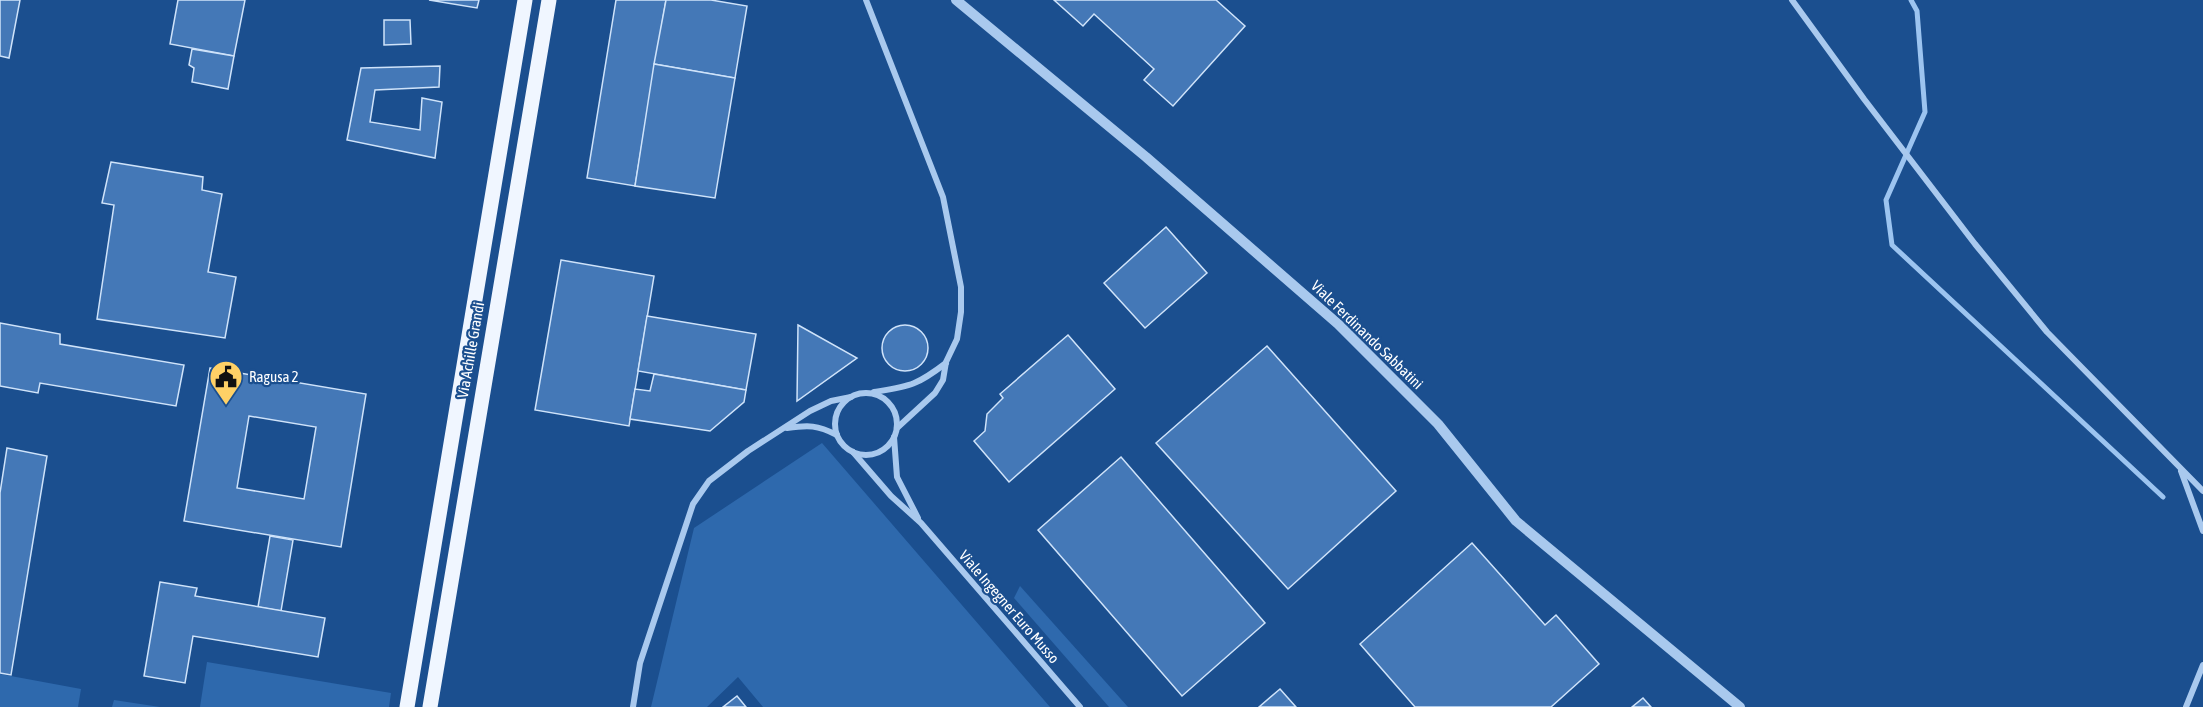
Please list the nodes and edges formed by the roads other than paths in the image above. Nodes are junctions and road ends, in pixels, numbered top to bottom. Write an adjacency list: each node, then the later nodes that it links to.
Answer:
1 (525, 0): 19 (main road, Via Achille Grandi)
2 (549, 0): 20 (main road, Via Achille Grandi)
3 (866, 0): 6 (street)
4 (956, 0): 23 (street, Viale Ferdinando Sabbatini)
5 (1791, 0): 14 (street)
6 (946, 362): 7 (street); 9 (street)
7 (870, 393): 8 (street); 9 (street)
8 (851, 397): 10 (street); 11 (street)
9 (897, 428): 12 (street)
10 (783, 429): 11 (street); 21 (street)
11 (837, 435): 13 (street)
12 (894, 437): 13 (street); 16 (street)
13 (853, 452): 16 (street)
14 (2180, 468): 15 (street); 17 (street)
15 (2203, 491)
16 (921, 523): 22 (street, Viale Ingegner Euro Musso)
17 (2203, 531)
18 (2203, 665): 24 (street)
19 (407, 707)
20 (430, 707)
21 (633, 707)
22 (1080, 707)
23 (1740, 707)
24 (2186, 707)

